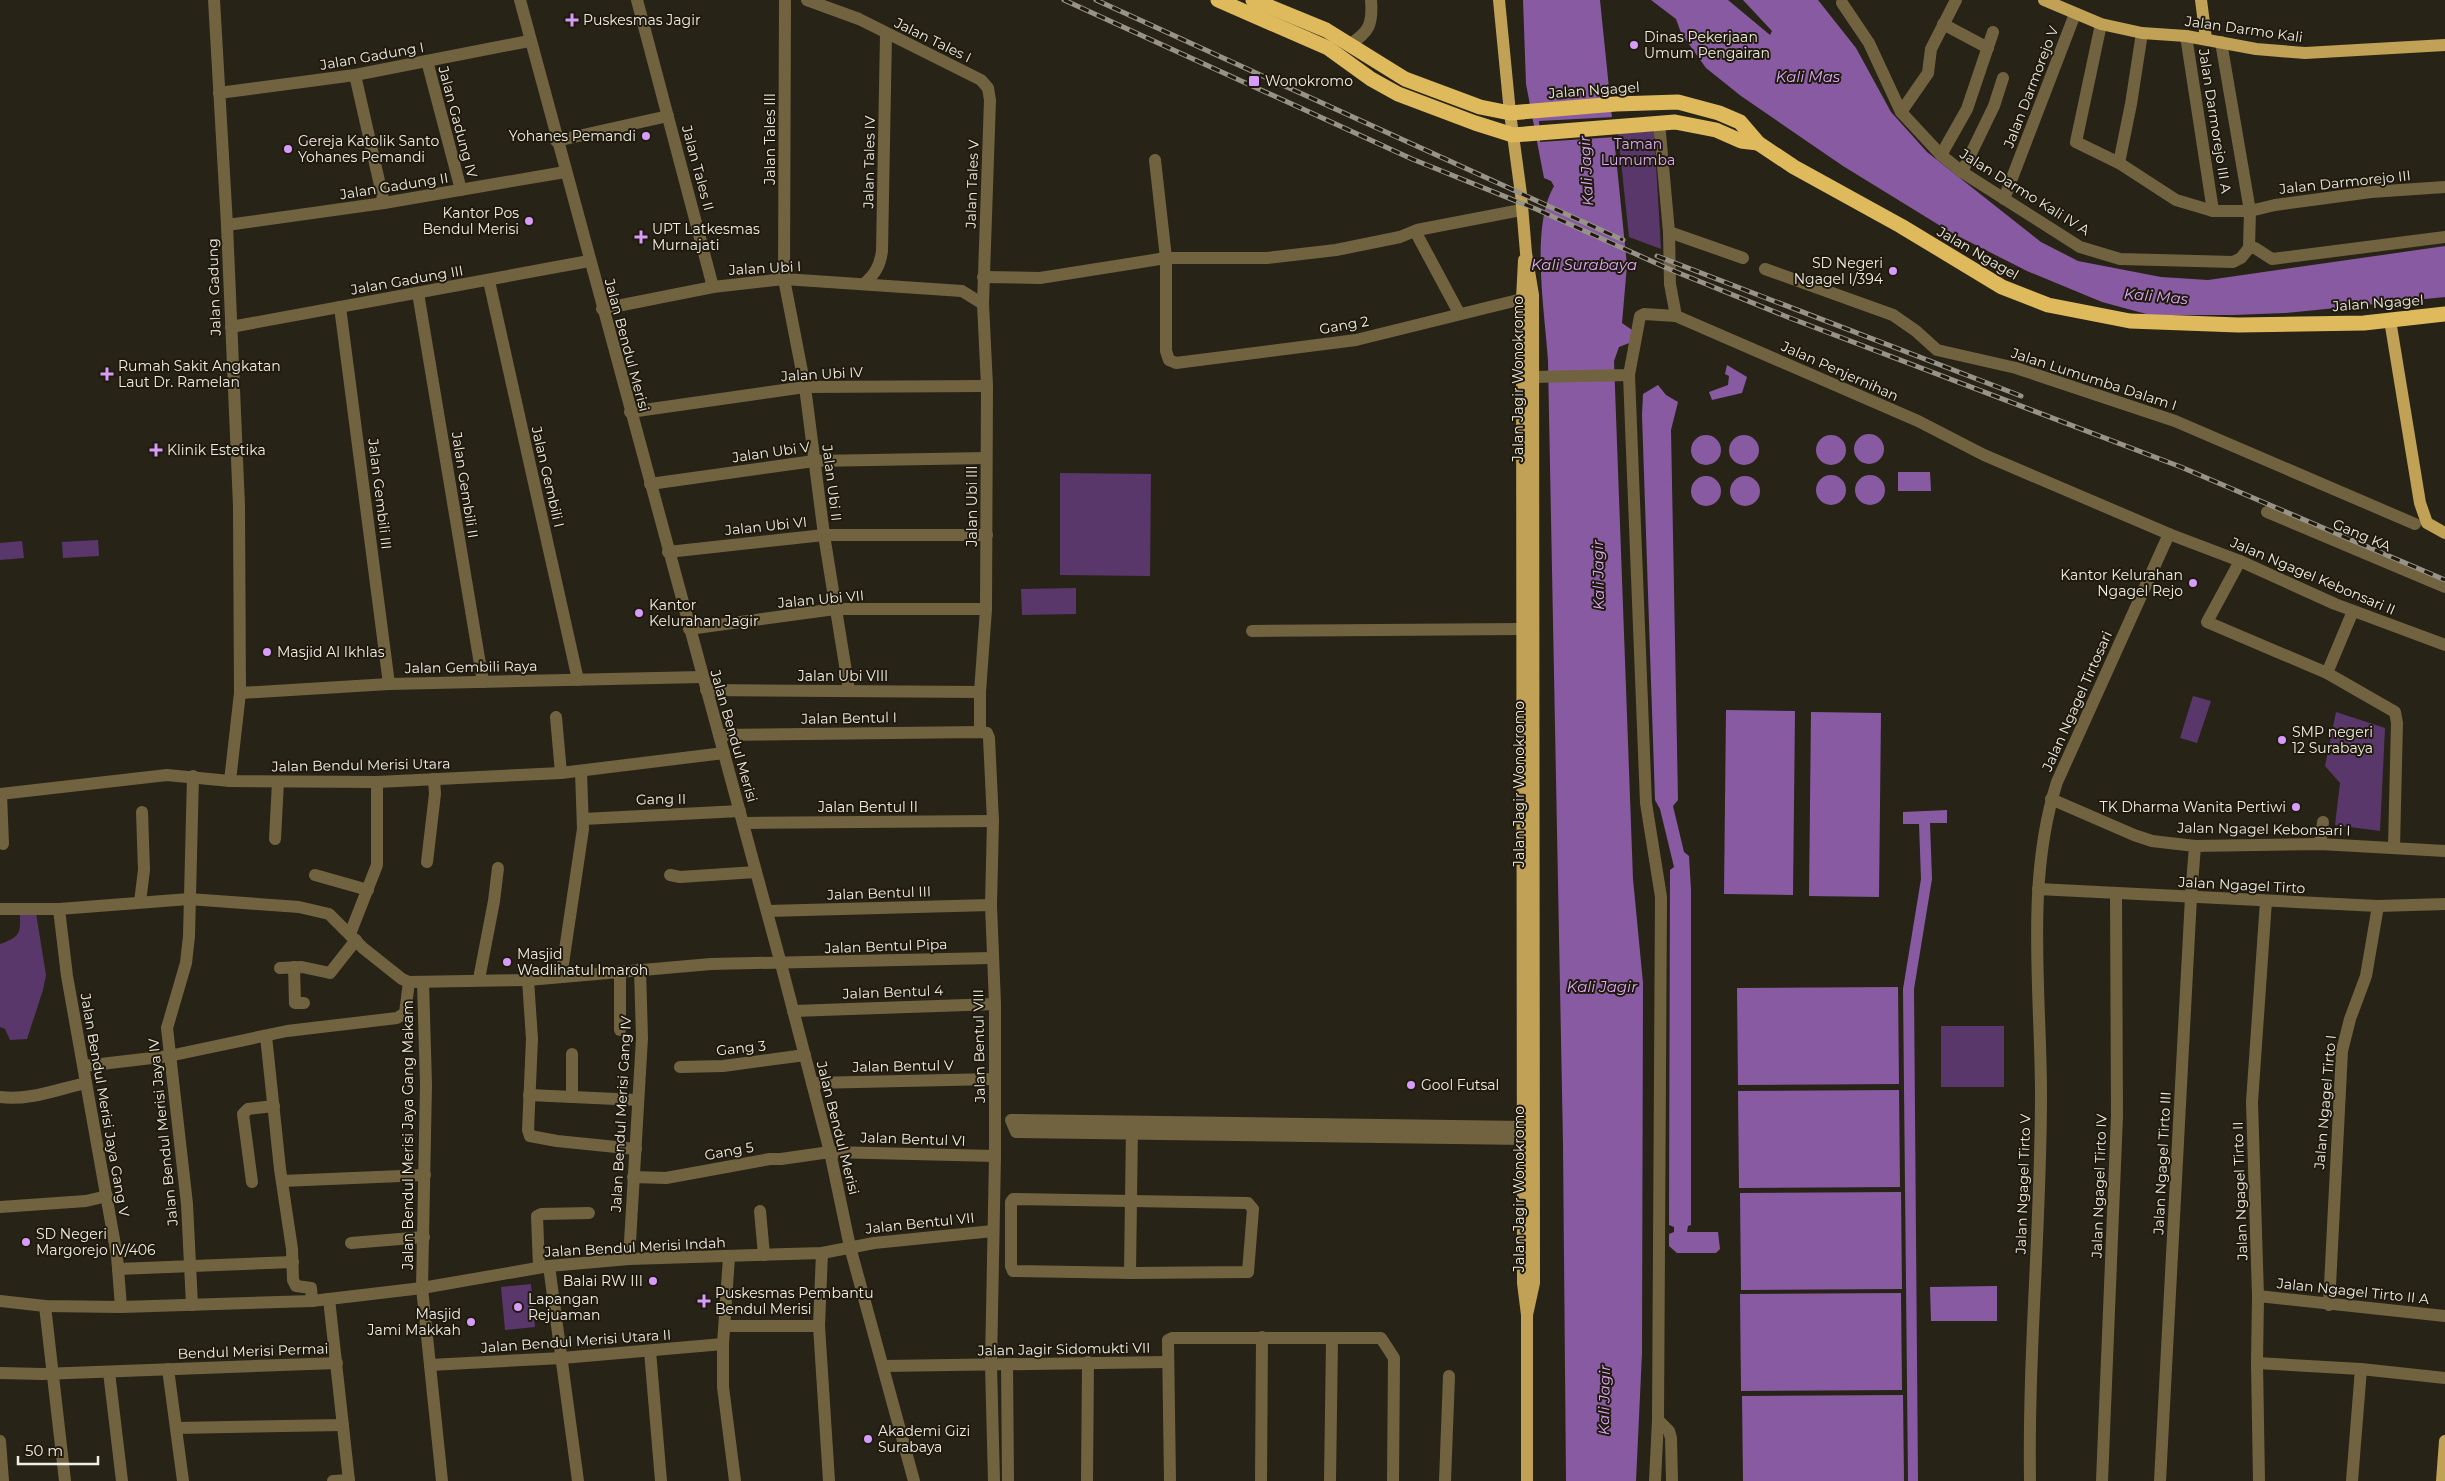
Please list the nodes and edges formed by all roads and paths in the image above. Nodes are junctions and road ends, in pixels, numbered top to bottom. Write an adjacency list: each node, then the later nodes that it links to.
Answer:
1 (214, 0): 31 (street, Jalan Gadung)
2 (520, 0): 22 (street, Jalan Bendul Merisi)
3 (637, 0): 34 (street, Jalan Tales II)
4 (786, 0): 62 (street, Jalan Tales III)
5 (807, 0): 19 (street, Jalan Tales I)
6 (1218, 0): 36 (highway)
7 (1253, 0): 25 (highway, Jalan Ngagel)
8 (1371, 0): 25 (street)
9 (1499, 0): 33 (main road, Jalan Jagir Wonokromo)
10 (1956, 0): 15 (street)
11 (2044, 0): 14 (main road, Jalan Darmo Kali)
12 (2201, 0): 21 (main road)
13 (1842, 3): 32 (street, Jalan Darmo Kali IV A)
14 (2075, 14): 16 (main road, Jalan Darmo Kali); 46 (street, Jalan Darmorejo V)
15 (1943, 24): 26 (street); 32 (street)
16 (2101, 24): 18 (main road, Jalan Darmo Kali); 41 (street, Jalan Darmorejo III)
17 (1993, 32): 26 (street)
18 (2142, 33): 20 (main road, Jalan Darmo Kali); 41 (street)
19 (886, 34): 30 (street, Jalan Tales I); 64 (street, Jalan Tales IV)
20 (2186, 36): 21 (main road, Jalan Darmo Kali); 49 (street, Jalan Darmorejo III A)
21 (2206, 39): 23 (main road, Jalan Darmo Kali)
22 (529, 41): 27 (street, Jalan Gadung I); 37 (street, Jalan Bendul Merisi)
23 (2221, 42): 24 (main road, Jalan Darmo Kali); 50 (street)
24 (2445, 44)
25 (1349, 45): 33 (highway, Jalan Ngagel)
26 (1988, 48): 39 (street)
27 (427, 61): 28 (street, Jalan Gadung I); 45 (street, Jalan Gadung IV)
28 (355, 75): 31 (street, Jalan Gadung I); 47 (street)
29 (2003, 78): 43 (street)
30 (988, 88): 61 (street, Jalan Tales V)
31 (219, 93): 51 (street, Jalan Gadung)
32 (1901, 112): 39 (street, Jalan Darmo Kali IV A)
33 (1510, 113): 36 (main road, Jalan Jagir Wonokromo); 38 (highway, Jalan Ngagel)
34 (668, 116): 37 (street, Jalan Tales II); 65 (street, Jalan Tales II)
35 (1659, 122): 36 (highway, Jalan Ngagel); 38 (highway, Jalan Ngagel); 53 (street)
36 (1513, 135): 48 (main road, Jalan Jagir Wonokromo)
37 (556, 141): 42 (street, Jalan Bendul Merisi)
38 (1758, 143): 75 (highway, Jalan Ngagel)
39 (1941, 155): 43 (street, Jalan Darmo Kali IV A)
40 (1155, 160): 57 (street)
41 (2119, 163): 49 (street, Jalan Darmorejo III)
42 (565, 172): 45 (street, Jalan Gadung II); 59 (street, Jalan Bendul Merisi)
43 (1962, 172): 46 (street, Jalan Darmo Kali IV A)
44 (2445, 187): 50 (street, Jalan Darmorejo III)
45 (461, 190): 47 (street, Jalan Gadung II)
46 (2004, 199): 55 (street, Jalan Darmo Kali IV A)
47 (384, 203): 51 (street, Jalan Gadung II)
48 (1521, 210): 52 (street); 56 (main road, Jalan Jagir Wonokromo)
49 (2213, 211): 50 (street, Jalan Darmorejo III)
50 (2250, 211): 55 (street)
51 (227, 225): 76 (street, Jalan Gadung)
52 (1415, 232): 57 (street); 72 (street)
53 (1670, 232): 58 (street); 74 (street)
54 (2445, 238): 55 (street)
55 (2249, 248)
56 (1526, 253): 68 (main road, Jalan Jagir Wonokromo); 78 (main road, Jalan Jagir Wonokromo)
57 (1166, 258): 61 (street); 72 (street, Gang 2)
58 (1742, 258)
59 (589, 261): 63 (street, Jalan Gadung III); 71 (street, Jalan Bendul Merisi)
60 (1764, 269): 87 (street, Jalan Lumumba Dalam I)
61 (987, 278): 66 (street); 69 (street, Jalan Ubi III)
62 (784, 279): 64 (street, Jalan Ubi I); 65 (street, Jalan Ubi I); 80 (street, Jalan Ubi II)
63 (489, 280): 67 (street, Jalan Gadung III); 104 (street, Jalan Gembili I)
64 (864, 284): 66 (street, Jalan Ubi I)
65 (714, 287): 71 (street, Jalan Ubi I)
66 (962, 291): 69 (street, Jalan Ubi I)
67 (418, 293): 70 (street, Jalan Gadung III); 105 (street, Jalan Gembili II)
68 (1522, 299): 72 (street, Gang 2); 82 (main road, Jalan Jagir Wonokromo)
69 (983, 304): 79 (street, Jalan Ubi III)
70 (340, 307): 76 (street, Jalan Gadung III); 106 (street, Jalan Gembili III)
71 (602, 309): 81 (street, Jalan Bendul Merisi)
72 (1459, 312)
73 (2445, 314): 75 (highway, Jalan Ngagel)
74 (1676, 316): 77 (street); 89 (street, Jalan Penjernihan)
75 (2390, 320): 87 (main road)
76 (231, 327): 110 (street, Jalan Gadung)
77 (1625, 375): 78 (street); 242 (street)
78 (1533, 377): 82 (main road, Jalan Jagir Wonokromo)
79 (987, 386): 80 (street, Jalan Ubi IV); 83 (street, Jalan Ubi III)
80 (805, 387): 81 (street, Jalan Ubi IV); 84 (street, Jalan Ubi II)
81 (630, 412): 85 (street, Jalan Bendul Merisi)
82 (1528, 455): 99 (main road, Jalan Jagir Wonokromo); 154 (main road, Jalan Jagir Wonokromo)
83 (986, 458): 84 (street, Jalan Ubi V); 91 (street, Jalan Ubi III)
84 (814, 461): 85 (street, Jalan Ubi V); 90 (street, Jalan Ubi II)
85 (650, 484): 92 (street, Jalan Bendul Merisi)
86 (2267, 512): 94 (street, Gang KA)
87 (2420, 524): 88 (main road)
88 (2445, 533)
89 (2169, 534): 93 (street, Jalan Ngagel Kebonsari II); 123 (street, Jalan Ngagel Tirtosari)
90 (824, 535): 91 (street, Jalan Ubi VI); 92 (street, Jalan Ubi VI); 95 (street, Jalan Ubi II)
91 (987, 535): 96 (street, Jalan Ubi III)
92 (668, 552): 98 (street, Jalan Bendul Merisi)
93 (2240, 562): 97 (street, Jalan Ngagel Kebonsari II); 102 (street)
94 (2445, 587)
95 (835, 609): 96 (street, Jalan Ubi VII); 98 (street, Jalan Ubi VII); 108 (street, Jalan Ubi II)
96 (986, 609): 109 (street, Jalan Ubi III)
97 (2353, 611): 101 (street, Jalan Ngagel Kebonsari II); 102 (street)
98 (689, 629): 103 (street, Jalan Bendul Merisi)
99 (1522, 629): 100 (street); 154 (main road, Jalan Jagir Wonokromo)
100 (1252, 631)
101 (2445, 645)
102 (2326, 673): 133 (street)
103 (702, 676): 104 (street, Jalan Gembili Raya); 107 (street, Jalan Bendul Merisi)
104 (578, 680): 105 (street, Jalan Gembili Raya)
105 (483, 682): 106 (street, Jalan Gembili Raya)
106 (389, 684): 110 (street, Jalan Gembili Raya)
107 (706, 690): 108 (street, Jalan Ubi VIII); 113 (street, Jalan Bendul Merisi)
108 (849, 690): 109 (street, Jalan Ubi VIII)
109 (980, 692): 112 (street, Jalan Ubi III)
110 (240, 693): 119 (street, Jalan Gadung)
111 (556, 717): 116 (street)
112 (980, 732): 113 (street, Jalan Bentul I); 127 (street, Jalan Bentul VIII)
113 (719, 735): 114 (street, Jalan Bendul Merisi)
114 (724, 753): 115 (street, Jalan Bendul Merisi Utara); 125 (street, Jalan Bendul Merisi)
115 (581, 772): 116 (street, Jalan Bendul Merisi Utara); 126 (street)
116 (561, 773): 118 (street, Jalan Bendul Merisi Utara)
117 (193, 776): 119 (street, Jalan Bendul Merisi Utara); 122 (street, Jalan Bendul Merisi Utara); 144 (street, Jalan Bendul Merisi Jaya IV)
118 (434, 779): 121 (street, Jalan Bendul Merisi Utara); 135 (street)
119 (230, 781): 120 (street, Jalan Bendul Merisi Utara)
120 (278, 782): 121 (street, Jalan Bendul Merisi Utara); 129 (street)
121 (377, 782): 141 (street)
122 (0, 794): 130 (street)
123 (2051, 799): 132 (street, Jalan Ngagel Kebonsari I); 140 (street, Jalan Ngagel Tirtosari)
124 (142, 812): 146 (street)
125 (741, 817): 126 (street, Gang II); 127 (street, Jalan Bentul II); 137 (street, Jalan Bendul Merisi)
126 (583, 819): 161 (street)
127 (993, 821): 148 (street, Jalan Bentul VIII)
128 (2323, 822): 131 (street)
129 (275, 839)
130 (3, 844)
131 (2320, 844): 132 (street, Jalan Ngagel Kebonsari I); 133 (street, Jalan Ngagel Kebonsari I)
132 (2195, 846): 143 (street, Jalan Ngagel Tirto III)
133 (2394, 847): 134 (street, Jalan Ngagel Kebonsari I)
134 (2445, 851)
135 (428, 862)
136 (498, 868): 162 (street)
137 (756, 872): 138 (street); 152 (street, Jalan Bendul Merisi)
138 (670, 874)
139 (315, 875): 141 (street)
140 (2038, 889): 142 (street, Jalan Ngagel Tirto); 270 (street, Jalan Ngagel Tirto V)
141 (368, 890): 153 (street)
142 (2116, 893): 143 (street, Jalan Ngagel Tirto); 271 (street, Jalan Ngagel Tirto IV)
143 (2191, 897): 145 (street, Jalan Ngagel Tirto); 272 (street, Jalan Ngagel Tirto III)
144 (189, 898): 146 (street); 153 (street); 173 (street, Jalan Bendul Merisi Jaya IV)
145 (2266, 901): 149 (street, Jalan Ngagel Tirto); 212 (street, Jalan Ngagel Tirto II)
146 (140, 902): 151 (street)
147 (2445, 904): 149 (street, Jalan Ngagel Tirto)
148 (991, 905): 152 (street, Jalan Bentul III); 155 (street, Jalan Bentul VIII)
149 (2378, 906): 217 (street, Jalan Ngagel Tirto I)
150 (0, 909): 151 (street)
151 (59, 909): 174 (street, Jalan Bendul Merisi Jaya Gang V)
152 (767, 911): 156 (street, Jalan Bendul Merisi)
153 (353, 937): 157 (street); 164 (street)
154 (1528, 944): 185 (main road, Jalan Jagir Wonokromo)
155 (992, 958): 156 (street, Jalan Bentul Pipa); 167 (street, Jalan Bentul VIII)
156 (781, 964): 159 (street, Jalan Bentul Pipa); 168 (street, Jalan Bendul Merisi)
157 (294, 967): 158 (street); 166 (street)
158 (280, 968)
159 (640, 969): 160 (street, Jalan Bentul Pipa); 182 (street, Jalan Bendul Merisi Gang IV)
160 (620, 971): 161 (street, Jalan Bentul Pipa); 169 (street)
161 (561, 977): 163 (street, Jalan Bentul Pipa)
162 (479, 979): 163 (street, Jalan Bentul Pipa); 165 (street, Jalan Bentul Pipa)
163 (528, 980): 179 (street)
164 (409, 982): 165 (street, Jalan Bentul Pipa); 170 (street)
165 (423, 982): 189 (street, Jalan Bendul Merisi Jaya Gang Makam)
166 (294, 1004)
167 (994, 1004): 168 (street, Jalan Bentul 4); 176 (street, Jalan Bentul VIII)
168 (793, 1011): 172 (street, Jalan Bendul Merisi)
169 (620, 1030)
170 (266, 1036): 173 (street); 183 (street)
171 (572, 1054): 180 (street)
172 (805, 1055): 175 (street, Gang 3); 177 (street, Jalan Bendul Merisi)
173 (169, 1056): 174 (street); 207 (street, Jalan Bendul Merisi Jaya IV)
174 (84, 1066): 178 (street, Jalan Bendul Merisi Jaya Gang V)
175 (680, 1067)
176 (994, 1079): 177 (street, Jalan Bentul V); 188 (street, Jalan Bentul VIII)
177 (812, 1082): 187 (street, Jalan Bendul Merisi)
178 (86, 1083): 181 (street); 193 (street, Jalan Bendul Merisi Jaya Gang V)
179 (530, 1095): 180 (street); 186 (street)
180 (572, 1097): 182 (street)
181 (0, 1098)
182 (638, 1100): 186 (street, Jalan Bendul Merisi Gang IV)
183 (274, 1106): 191 (street); 192 (street)
184 (1132, 1128): 184 (street); 185 (street); 194 (street)
185 (1528, 1133): 267 (main road, Jalan Jagir Wonokromo)
186 (636, 1149): 190 (street, Jalan Bendul Merisi Gang IV)
187 (830, 1152): 188 (street, Jalan Bentul VI); 190 (street, Gang 5); 201 (street, Jalan Bendul Merisi)
188 (995, 1156): 198 (street, Jalan Bentul VIII)
189 (425, 1175): 191 (street); 199 (street, Jalan Bendul Merisi Jaya Gang Makam)
190 (633, 1177): 205 (street, Jalan Bendul Merisi Gang IV)
191 (282, 1181): 206 (street)
192 (252, 1182)
193 (107, 1196): 195 (street); 209 (street, Jalan Bendul Merisi Jaya Gang V)
194 (1130, 1202): 210 (street); 210 (street); 210 (street)
195 (0, 1207)
196 (760, 1211): 203 (street)
197 (589, 1213): 208 (street)
198 (993, 1231): 201 (street, Jalan Bentul VII); 233 (street, Jalan Bentul VIII)
199 (424, 1237): 200 (street); 211 (street, Jalan Bendul Merisi Jaya Gang Makam)
200 (351, 1243)
201 (850, 1247): 202 (street, Jalan Bendul Merisi Indah); 234 (street, Jalan Bendul Merisi)
202 (822, 1252): 203 (street, Jalan Bendul Merisi Indah); 222 (street)
203 (764, 1255): 204 (street, Jalan Bendul Merisi Indah)
204 (729, 1257): 205 (street, Jalan Bendul Merisi Indah); 221 (street)
205 (629, 1260): 208 (street, Jalan Bendul Merisi Indah)
206 (293, 1262): 207 (street); 215 (street)
207 (192, 1266): 209 (street); 216 (street, Jalan Bendul Merisi Jaya IV)
208 (548, 1266): 211 (street, Jalan Bendul Merisi Indah); 227 (street)
209 (118, 1269): 219 (street, Jalan Bendul Merisi Jaya Gang V)
210 (1130, 1273)
211 (422, 1288): 213 (street, Jalan Bendul Merisi Indah); 232 (street, Jalan Bendul Merisi Jaya Gang Makam)
212 (2258, 1296): 217 (street, Jalan Ngagel Tirto II A); 231 (street, Jalan Ngagel Tirto II)
213 (329, 1299): 215 (street, Jalan Bendul Merisi Indah); 230 (street)
214 (0, 1301): 218 (street, Jalan Bendul Merisi Indah)
215 (312, 1301): 216 (street, Jalan Bendul Merisi Indah)
216 (192, 1305): 219 (street, Jalan Bendul Merisi Indah)
217 (2329, 1305): 220 (street, Jalan Ngagel Tirto II A)
218 (45, 1306): 219 (street, Jalan Bendul Merisi Indah); 239 (street)
219 (121, 1307)
220 (2445, 1316)
221 (726, 1326): 222 (street); 225 (street)
222 (819, 1326): 257 (street)
223 (1262, 1336): 224 (street, Jalan Jagir Sidomukti VII); 229 (street, Jalan Jagir Sidomukti VII); 263 (street)
224 (1332, 1339): 264 (street); 265 (street, Jalan Jagir Sidomukti VII)
225 (723, 1344): 226 (street, Jalan Bendul Merisi Utara II); 256 (street)
226 (650, 1351): 227 (street, Jalan Bendul Merisi Utara II); 255 (street)
227 (562, 1358): 232 (street, Jalan Bendul Merisi Utara II); 254 (street)
228 (1088, 1362): 229 (street, Jalan Jagir Sidomukti VII); 233 (street, Jalan Jagir Sidomukti VII); 261 (street)
229 (1167, 1362): 262 (street)
230 (337, 1363): 235 (street, Bendul Merisi Permai); 243 (street, Bendul Merisi Permai)
231 (2256, 1363): 236 (street); 273 (street, Jalan Ngagel Tirto II)
232 (430, 1365): 253 (street, Jalan Bendul Merisi Jaya Gang Makam)
233 (998, 1365): 234 (street, Jalan Jagir Sidomukti VII); 259 (street); 260 (street)
234 (883, 1366): 258 (street, Jalan Bendul Merisi)
235 (168, 1369): 237 (street, Bendul Merisi Permai); 244 (street, Bendul Merisi Permai)
236 (2361, 1369): 241 (street); 274 (street)
237 (109, 1372): 239 (street, Bendul Merisi Permai); 249 (street)
238 (0, 1373): 239 (street, Bendul Merisi Permai)
239 (47, 1374): 248 (street)
240 (1449, 1376): 266 (street)
241 (2445, 1378)
242 (1658, 1420): 268 (street); 269 (street)
243 (343, 1425): 244 (street); 252 (street, Bendul Merisi Permai)
244 (176, 1428): 250 (street, Bendul Merisi Permai)
245 (0, 1441): 247 (street)
246 (2445, 1441): 275 (main road)
247 (4, 1481)
248 (65, 1481)
249 (122, 1481)
250 (182, 1481)
251 (333, 1481): 252 (street, Bendul Merisi Permai)
252 (349, 1481)
253 (442, 1481)
254 (578, 1481)
255 (661, 1481)
256 (735, 1481)
257 (829, 1481)
258 (914, 1481)
259 (994, 1481)
260 (1008, 1481)
261 (1086, 1481)
262 (1170, 1481)
263 (1262, 1481)
264 (1330, 1481)
265 (1393, 1481)
266 (1445, 1481)
267 (1527, 1481)
268 (1655, 1481)
269 (1672, 1481)
270 (2030, 1481)
271 (2102, 1481)
272 (2160, 1481)
273 (2259, 1481)
274 (2352, 1481)
275 (2442, 1481)

